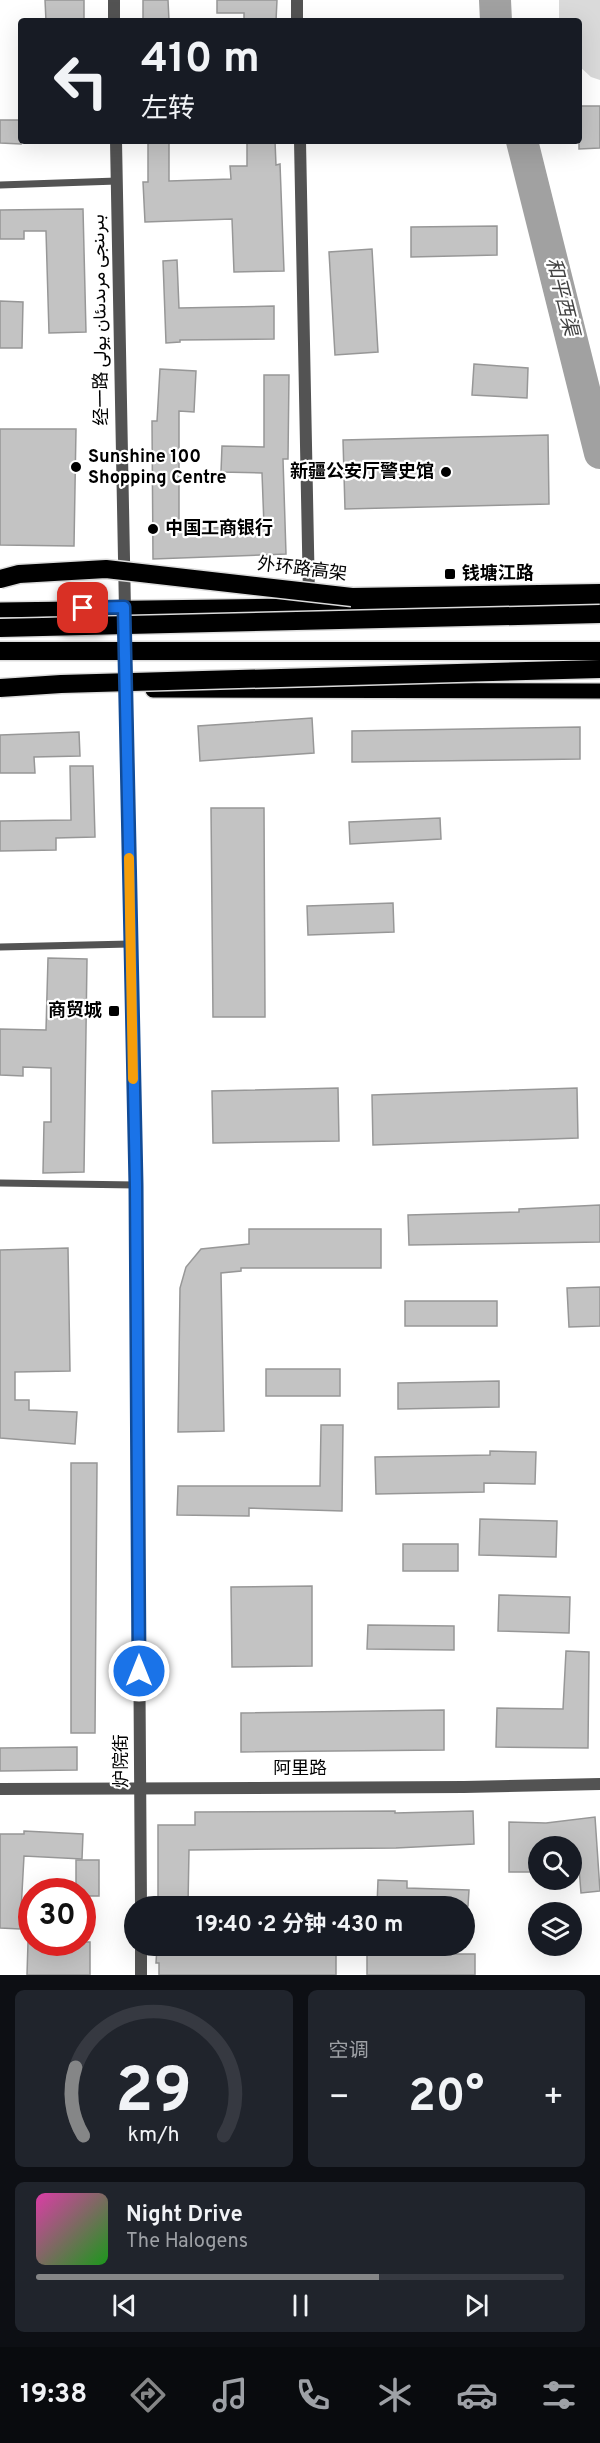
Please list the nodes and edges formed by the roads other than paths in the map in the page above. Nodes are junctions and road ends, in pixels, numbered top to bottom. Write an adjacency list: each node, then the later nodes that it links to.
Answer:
1 (114, 0): 3 (street)
2 (297, 0): 4 (street)
3 (114, 18)
4 (297, 18)
5 (116, 144): 7 (street, 经一路 بىرىنجى مرىدىئان يولى)
6 (300, 144): 13 (street)
7 (117, 181): 8 (lane); 12 (street, 经一路 بىرىنجى مرىدىئان يولى)
8 (0, 185)
9 (0, 579): 10 (highway, 外环路高架, bridge)
10 (600, 593)
11 (600, 602): 13 (main road)
12 (124, 607): 13 (main road); 14 (main road); 21 (street, 炉院街)
13 (310, 607)
14 (0, 610)
15 (600, 614): 16 (highway, bridge)
16 (0, 628)
17 (0, 651): 18 (highway, bridge)
18 (600, 651)
19 (600, 669): 20 (highway, bridge)
20 (0, 689): 21 (main road)
21 (126, 690): 22 (main road); 23 (street, 炉院街)
22 (600, 691)
23 (130, 944): 24 (lane); 26 (street, 炉院街)
24 (0, 948)
25 (0, 1183): 26 (lane)
26 (136, 1185): 28 (street, 炉院街)
27 (600, 1784): 28 (street, 阿里路)
28 (140, 1787): 29 (street, 阿里路); 30 (street, 炉院街)
29 (0, 1790)
30 (141, 1896)
31 (141, 1956): 32 (street)
32 (141, 1975)

